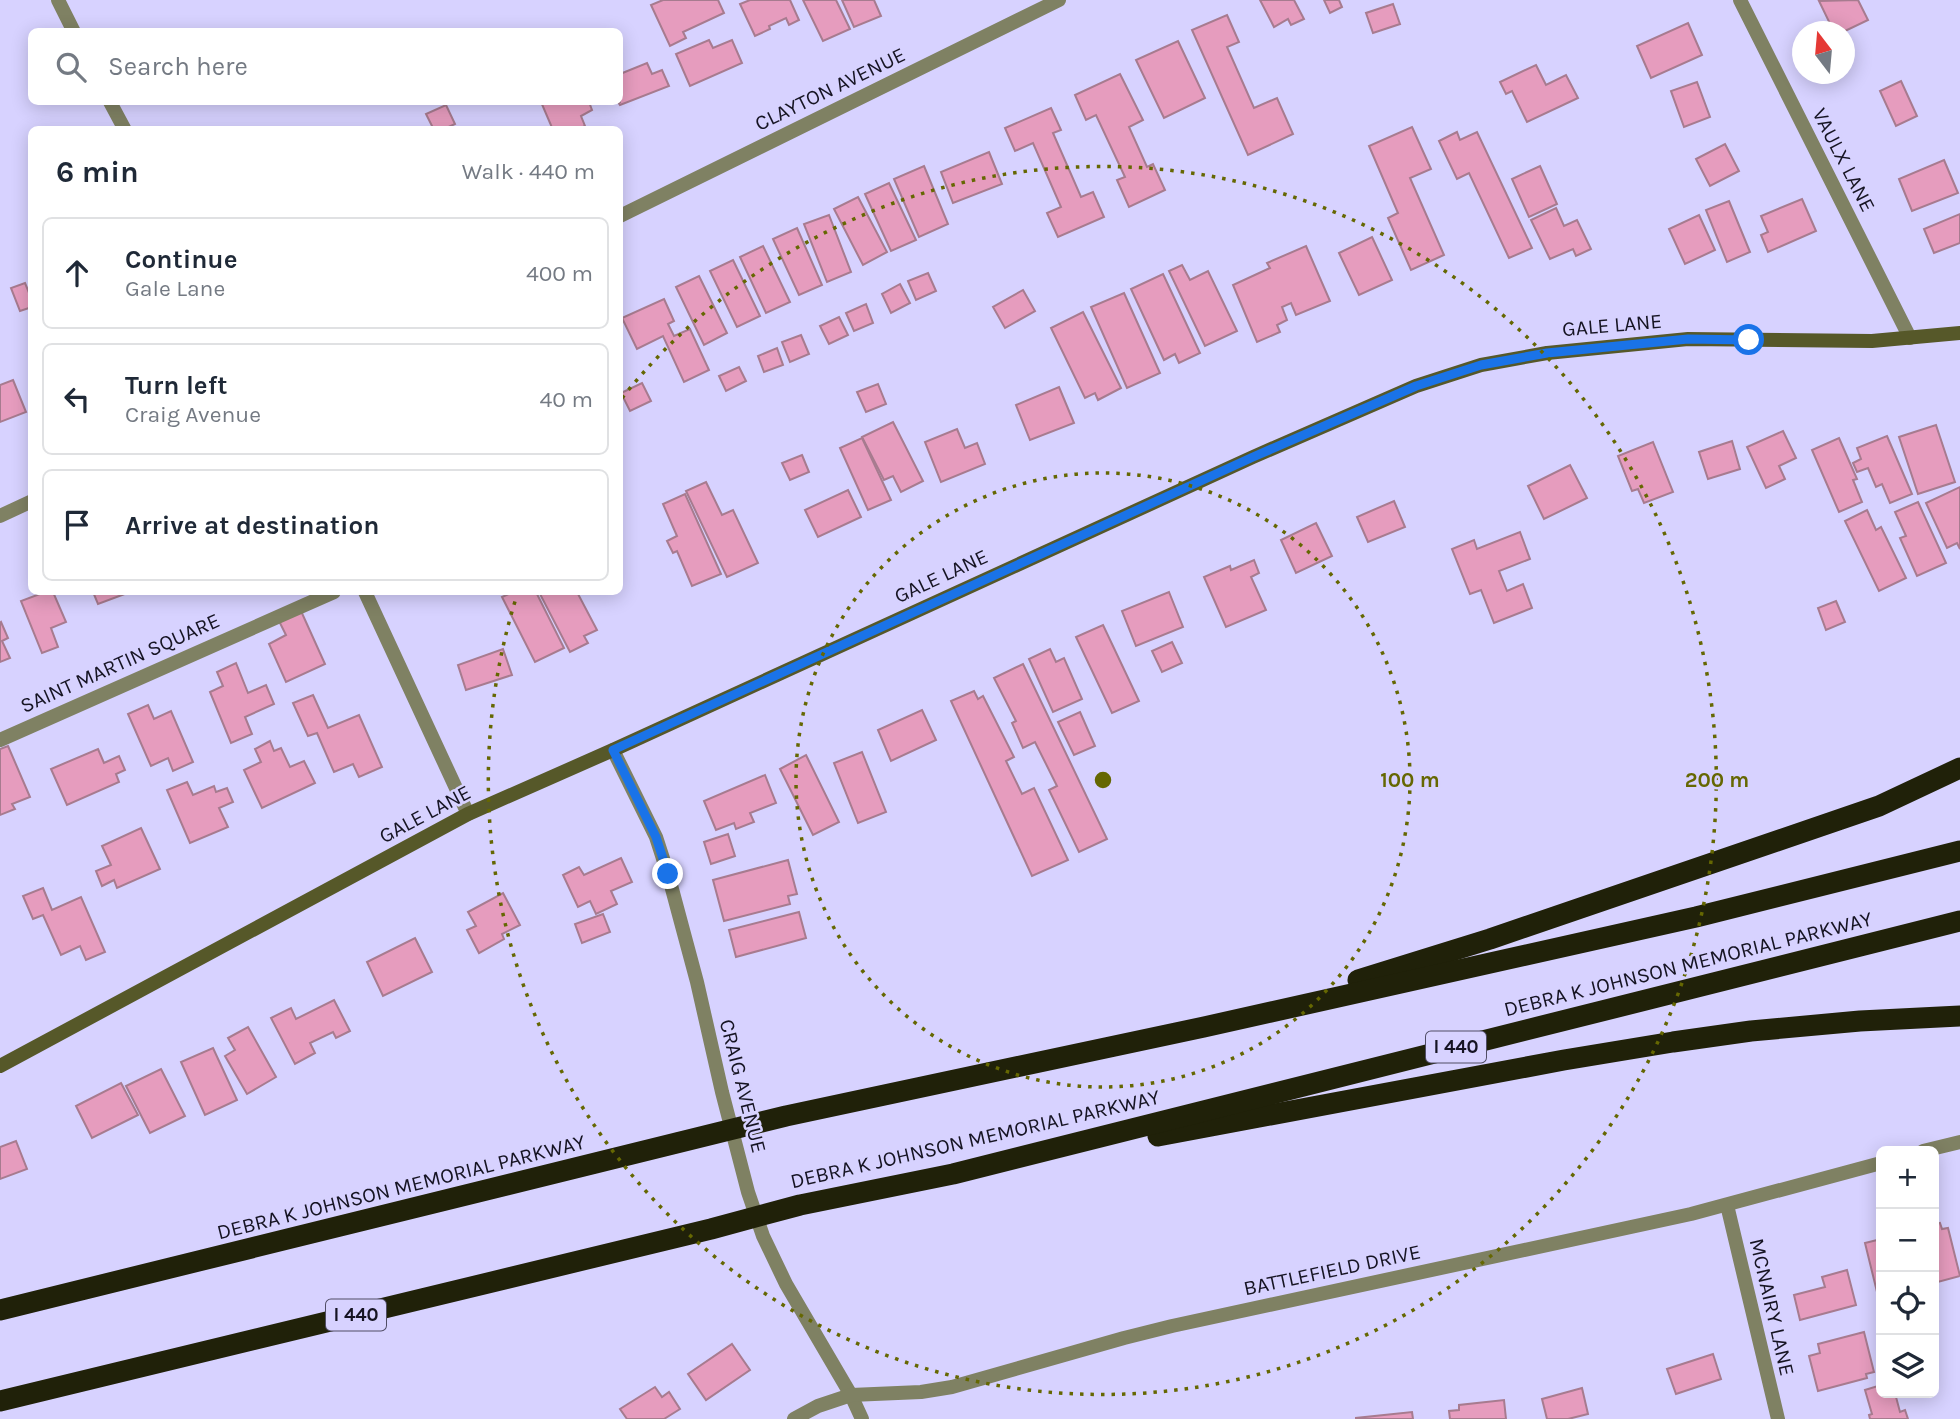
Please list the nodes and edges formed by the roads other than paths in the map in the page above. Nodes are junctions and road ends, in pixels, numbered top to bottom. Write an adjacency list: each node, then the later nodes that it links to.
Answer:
1 (58, 0): 4 (street)
2 (1059, 0): 7 (street, CLAYTON AVENUE)
3 (1740, 0): 9 (street, VAULX LANE)
4 (72, 28)
5 (112, 105): 6 (street)
6 (123, 126)
7 (623, 215)
8 (1960, 333): 9 (street, GALE LANE)
9 (1910, 338): 15 (street, GALE LANE)
10 (28, 503): 11 (street)
11 (0, 516)
12 (327, 595): 14 (street, SAINT MARTIN SQUARE)
13 (366, 595): 17 (street)
14 (0, 740)
15 (613, 750): 17 (street, GALE LANE); 29 (street, CRAIG AVENUE)
16 (1960, 768): 21 (highway)
17 (468, 814): 22 (street, GALE LANE)
18 (1960, 851): 21 (highway, DEBRA K JOHNSON MEMORIAL PARKWAY)
19 (1960, 921): 26 (highway, DEBRA K JOHNSON MEMORIAL PARKWAY / I 440)
20 (1960, 1016): 26 (highway)
21 (1204, 1027): 28 (highway, DEBRA K JOHNSON MEMORIAL PARKWAY)
22 (0, 1066)
23 (1960, 1142): 24 (street)
24 (1939, 1147)
25 (1876, 1164): 27 (street, BATTLEFIELD DRIVE)
26 (953, 1174): 30 (highway, DEBRA K JOHNSON MEMORIAL PARKWAY / I 440)
27 (1727, 1205): 29 (street, BATTLEFIELD DRIVE); 33 (street, MCNAIRY LANE)
28 (0, 1310)
29 (851, 1395): 31 (street, BATTLEFIELD DRIVE); 32 (street, CRAIG AVENUE)
30 (0, 1401)
31 (794, 1419)
32 (862, 1419)
33 (1778, 1419)

